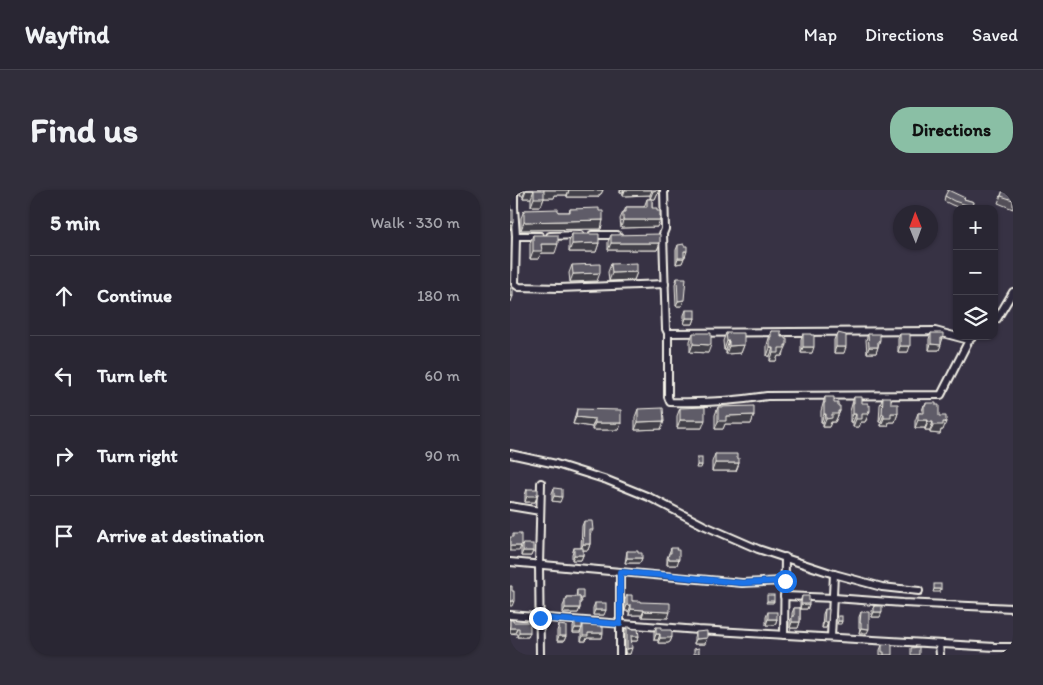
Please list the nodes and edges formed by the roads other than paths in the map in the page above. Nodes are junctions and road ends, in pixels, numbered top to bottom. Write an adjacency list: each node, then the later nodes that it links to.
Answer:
1 (514, 190): 6 (street)
2 (664, 190): 5 (street)
3 (624, 234): 6 (street)
4 (654, 234): 5 (street)
5 (663, 234): 7 (street)
6 (516, 236): 7 (street)
7 (665, 284): 10 (street)
8 (1013, 292): 9 (street)
9 (998, 314)
10 (668, 333): 11 (street); 12 (street)
11 (953, 334)
12 (970, 340)
13 (510, 454): 17 (street)
14 (541, 483): 16 (street)
15 (510, 506): 16 (street)
16 (540, 511): 19 (street)
17 (785, 557): 21 (street); 22 (street)
18 (510, 562): 19 (street)
19 (539, 565): 20 (street); 28 (street)
20 (620, 572): 22 (street); 29 (street)
21 (834, 574): 23 (street); 25 (street)
22 (785, 581): 24 (street)
23 (919, 591)
24 (784, 596): 25 (street); 30 (street)
25 (834, 598): 26 (street); 31 (street)
26 (1013, 608)
27 (510, 615): 28 (street)
28 (540, 618): 29 (street); 34 (street)
29 (619, 624): 30 (street); 35 (street)
30 (784, 635): 31 (street)
31 (831, 638): 32 (street)
32 (939, 644): 33 (street); 36 (street)
33 (1013, 647)
34 (540, 655)
35 (620, 655)
36 (940, 655)

